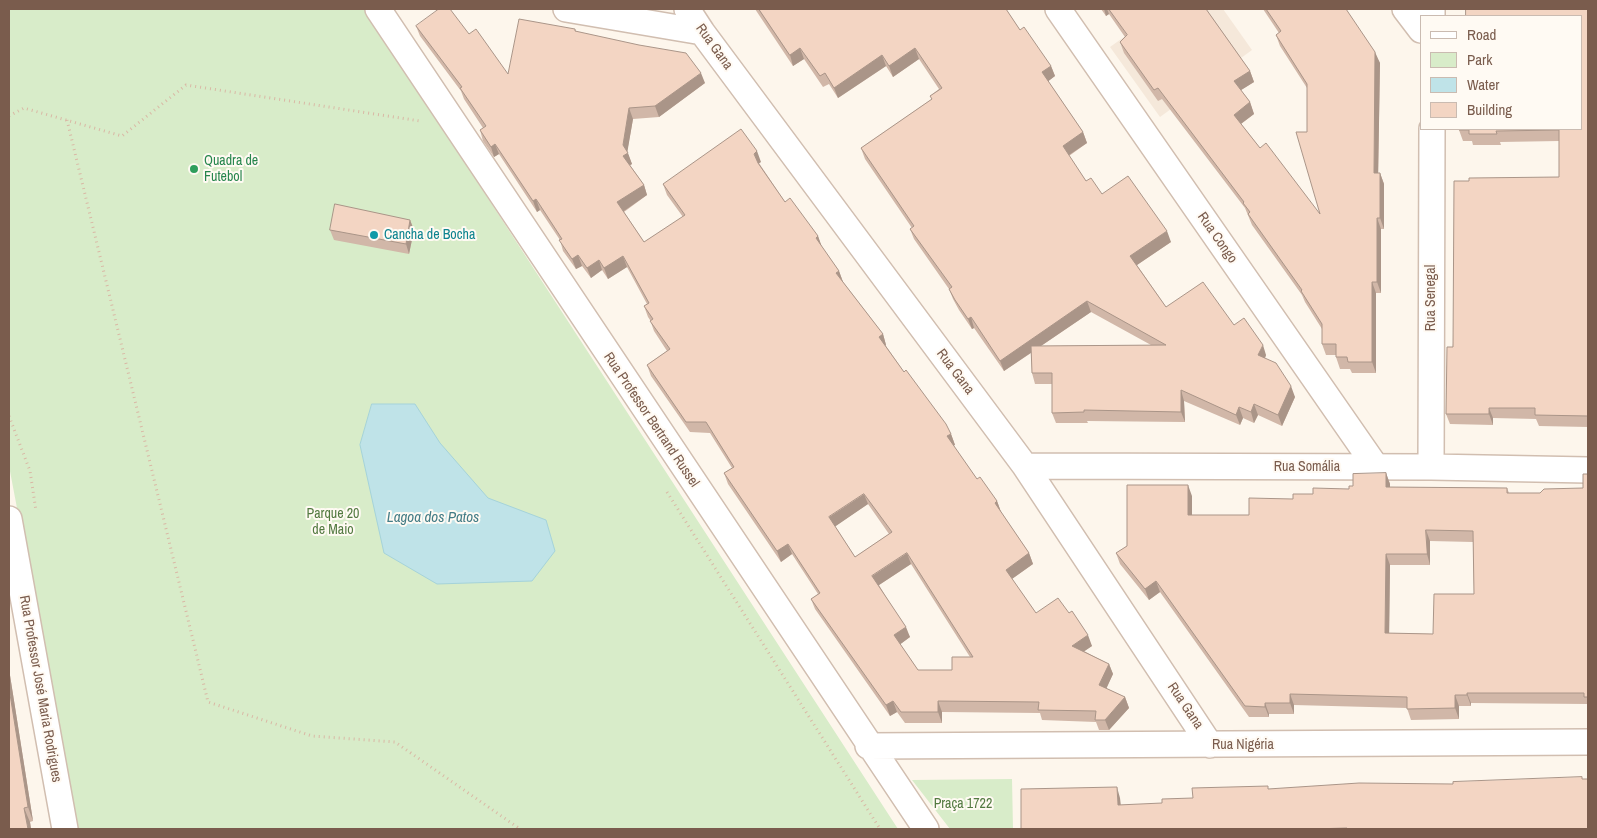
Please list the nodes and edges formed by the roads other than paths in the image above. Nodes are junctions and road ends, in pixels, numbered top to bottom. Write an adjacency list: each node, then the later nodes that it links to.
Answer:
1 (378, 9): 16 (street, Rua Professor Bertrand Russel)
2 (566, 9): 7 (street)
3 (687, 9): 7 (street, Rua Gana)
4 (1058, 9): 10 (street, Rua Congo)
5 (1405, 9): 6 (street)
6 (1420, 29)
7 (702, 32): 9 (street, Rua Gana)
8 (1432, 130): 11 (street, Rua Senegal)
9 (1025, 466): 10 (street, Rua Somália); 15 (street, Rua Gana)
10 (1376, 467): 11 (street, Rua Somália)
11 (1431, 467): 12 (street, Rua Somália)
12 (1588, 470)
13 (9, 518): 17 (street, Rua Professor José Maria Rodrigues)
14 (1588, 742): 15 (street, Rua Nigéria)
15 (1210, 745): 16 (street, Rua Nigéria)
16 (868, 746): 18 (street, Rua Professor Bertrand Russel)
17 (65, 829)
18 (926, 829)

